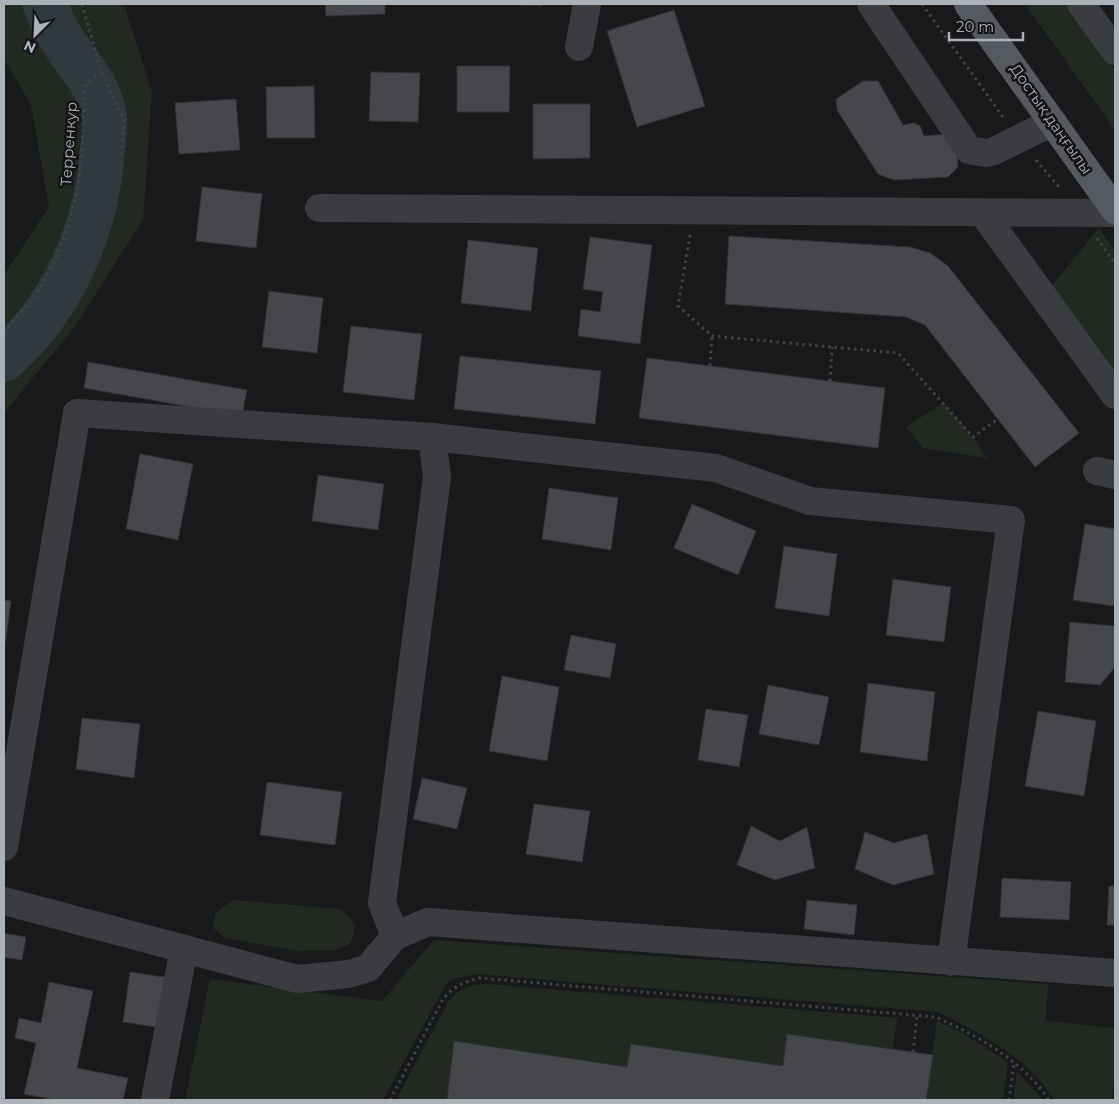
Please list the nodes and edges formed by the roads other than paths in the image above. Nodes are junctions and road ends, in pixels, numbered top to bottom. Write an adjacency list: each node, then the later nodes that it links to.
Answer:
1 (587, 4): 5 (street)
2 (871, 4): 7 (street)
3 (968, 4): 7 (main road, Достық даңғылы)
4 (1082, 4): 6 (street)
5 (579, 47)
6 (1115, 50)
7 (1053, 122): 9 (main road, Достық даңғылы)
8 (319, 208): 10 (street)
9 (1115, 211): 10 (street)
10 (982, 212): 11 (street)
11 (1115, 395)
12 (432, 437): 13 (street); 15 (street); 17 (street)
13 (4, 848)
14 (4, 901): 16 (street)
15 (395, 936): 16 (street); 17 (street)
16 (184, 949): 19 (street)
17 (951, 962): 18 (street)
18 (1115, 973)
19 (155, 1100)

